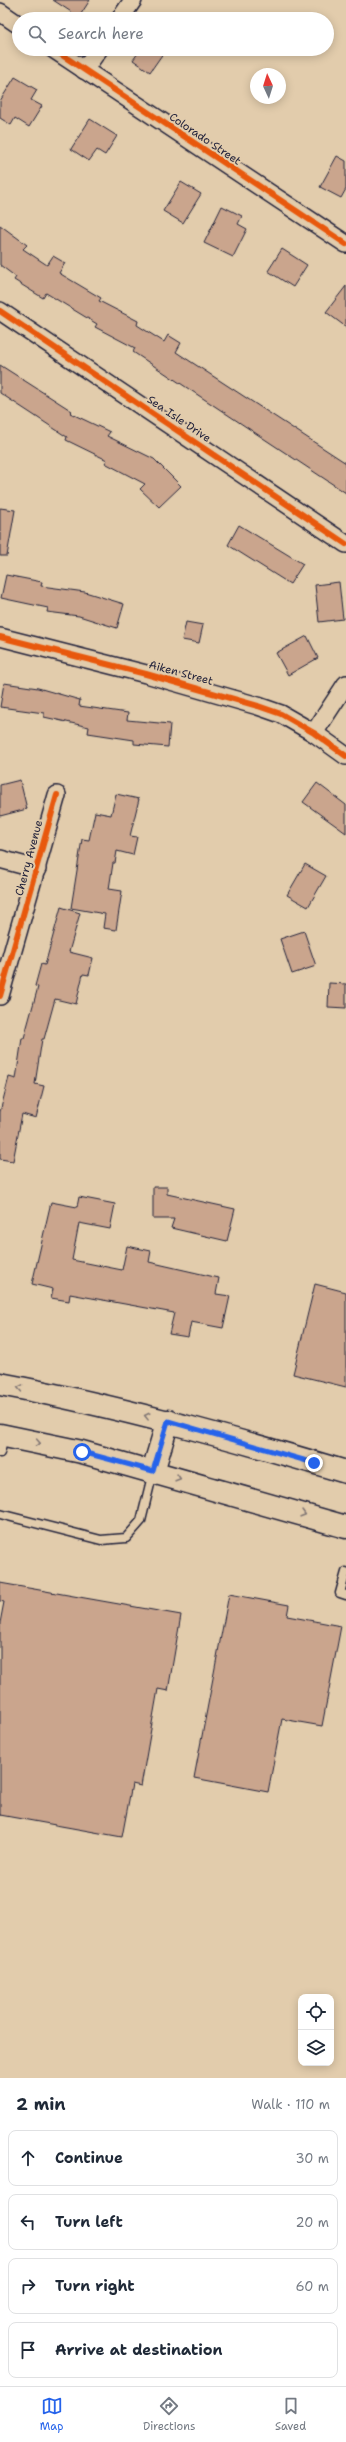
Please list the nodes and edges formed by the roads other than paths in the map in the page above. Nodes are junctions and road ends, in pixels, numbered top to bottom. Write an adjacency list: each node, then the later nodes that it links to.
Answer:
1 (133, 0): 3 (street)
2 (0, 12): 4 (street)
3 (125, 12)
4 (12, 20)
5 (64, 56): 7 (street, Colorado Street)
6 (94, 56): 7 (street)
7 (84, 70): 8 (street, Colorado Street)
8 (346, 244)
9 (0, 311): 10 (street, Sea Isle Drive)
10 (346, 544)
11 (0, 637): 13 (street, Aiken Street)
12 (346, 684): 13 (street)
13 (314, 733): 14 (street, Aiken Street)
14 (346, 756)
15 (57, 795): 17 (street, Cherry Avenue)
16 (0, 859): 17 (street)
17 (37, 869): 18 (street, Cherry Avenue)
18 (0, 996)
19 (0, 1384): 20 (main road, one-way to 19)
20 (168, 1421): 22 (main road); 23 (main road)
21 (1, 1442): 22 (main road, one-way to 22)
22 (153, 1471): 24 (lane); 25 (main road, one-way to 25)
23 (346, 1472)
24 (0, 1514)
25 (346, 1527)
26 (346, 1572): 27 (lane)
27 (346, 1595)

